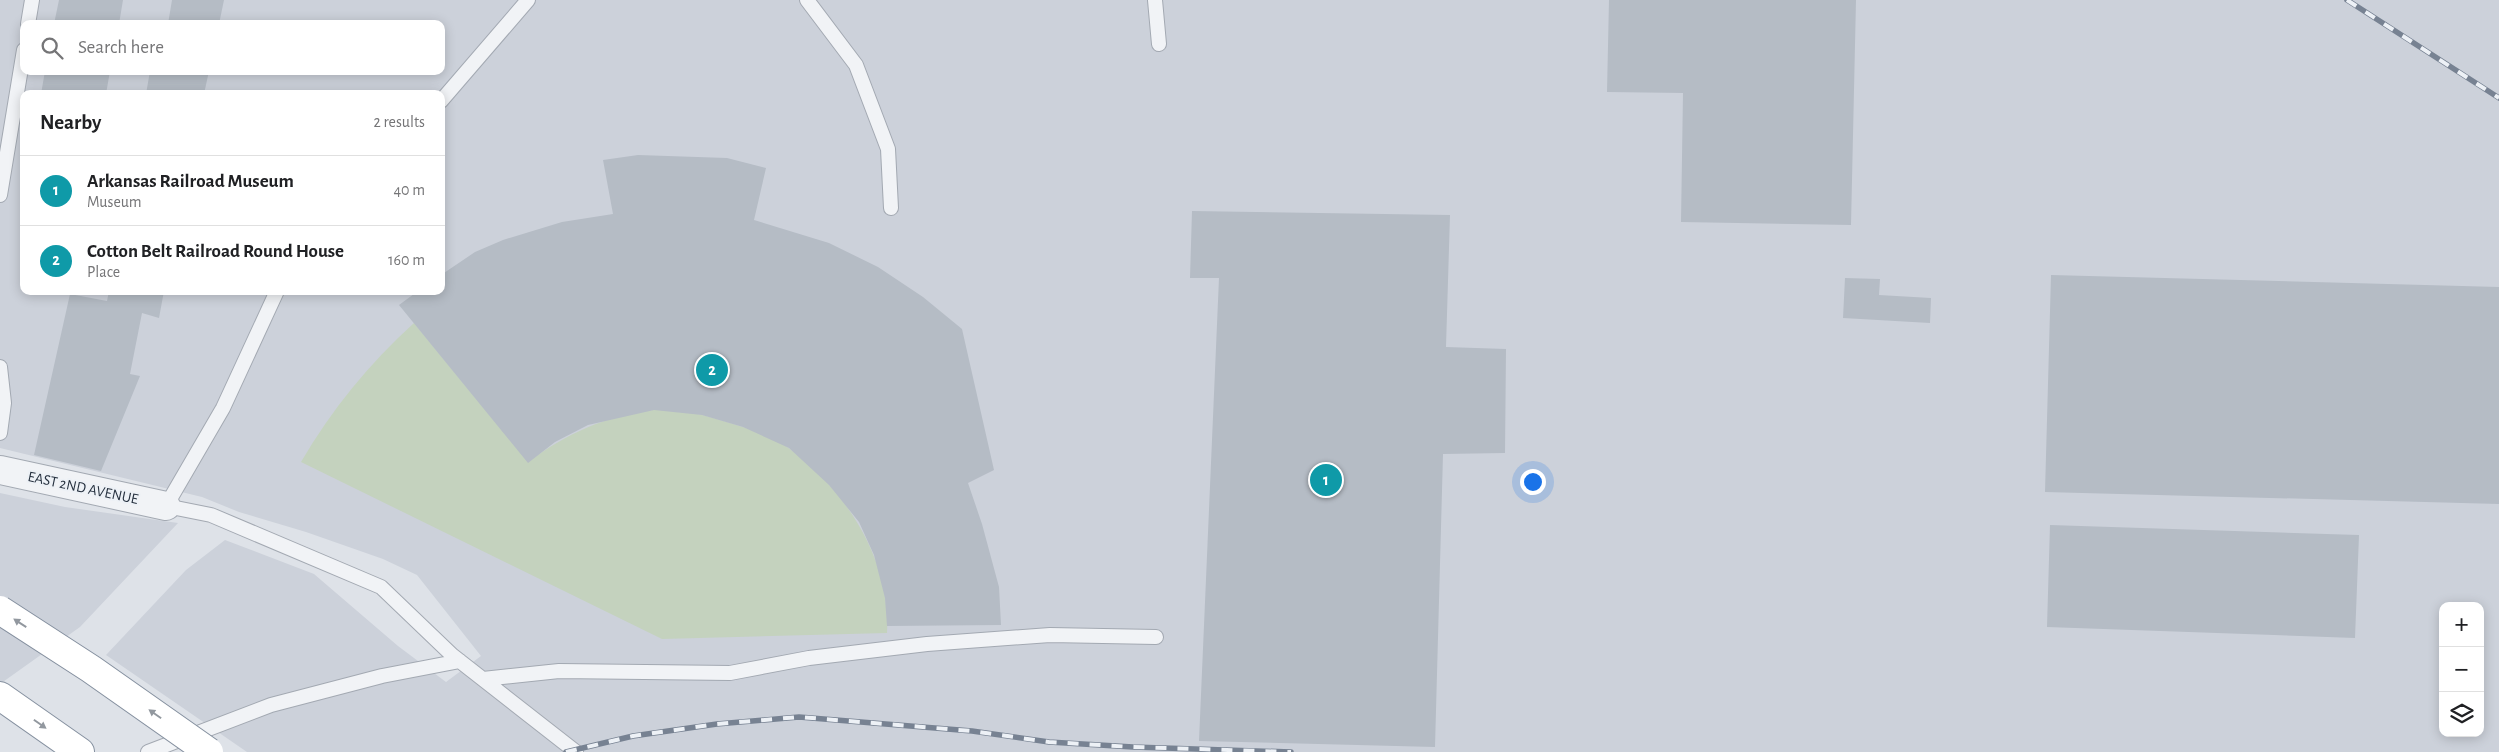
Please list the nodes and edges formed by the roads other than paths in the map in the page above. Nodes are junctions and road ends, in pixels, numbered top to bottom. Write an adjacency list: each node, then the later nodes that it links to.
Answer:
1 (32, 0): 5 (lane)
2 (528, 0): 8 (lane)
3 (807, 0): 10 (lane)
4 (1155, 0): 6 (lane)
5 (29, 20)
6 (1159, 44)
7 (20, 74): 9 (lane)
8 (445, 96)
9 (0, 195)
10 (892, 208)
11 (275, 295): 15 (lane)
12 (0, 367): 13 (lane)
13 (0, 433)
14 (0, 470): 15 (street, EAST 2ND AVENUE)
15 (166, 506): 18 (lane)
16 (0, 610): 23 (highway, one-way to 16, bridge)
17 (1156, 638): 19 (lane)
18 (460, 661): 19 (lane); 22 (lane)
19 (483, 679): 24 (lane)
20 (0, 696): 21 (highway, one-way to 21)
21 (80, 752)
22 (148, 752)
23 (209, 752)
24 (576, 752)

